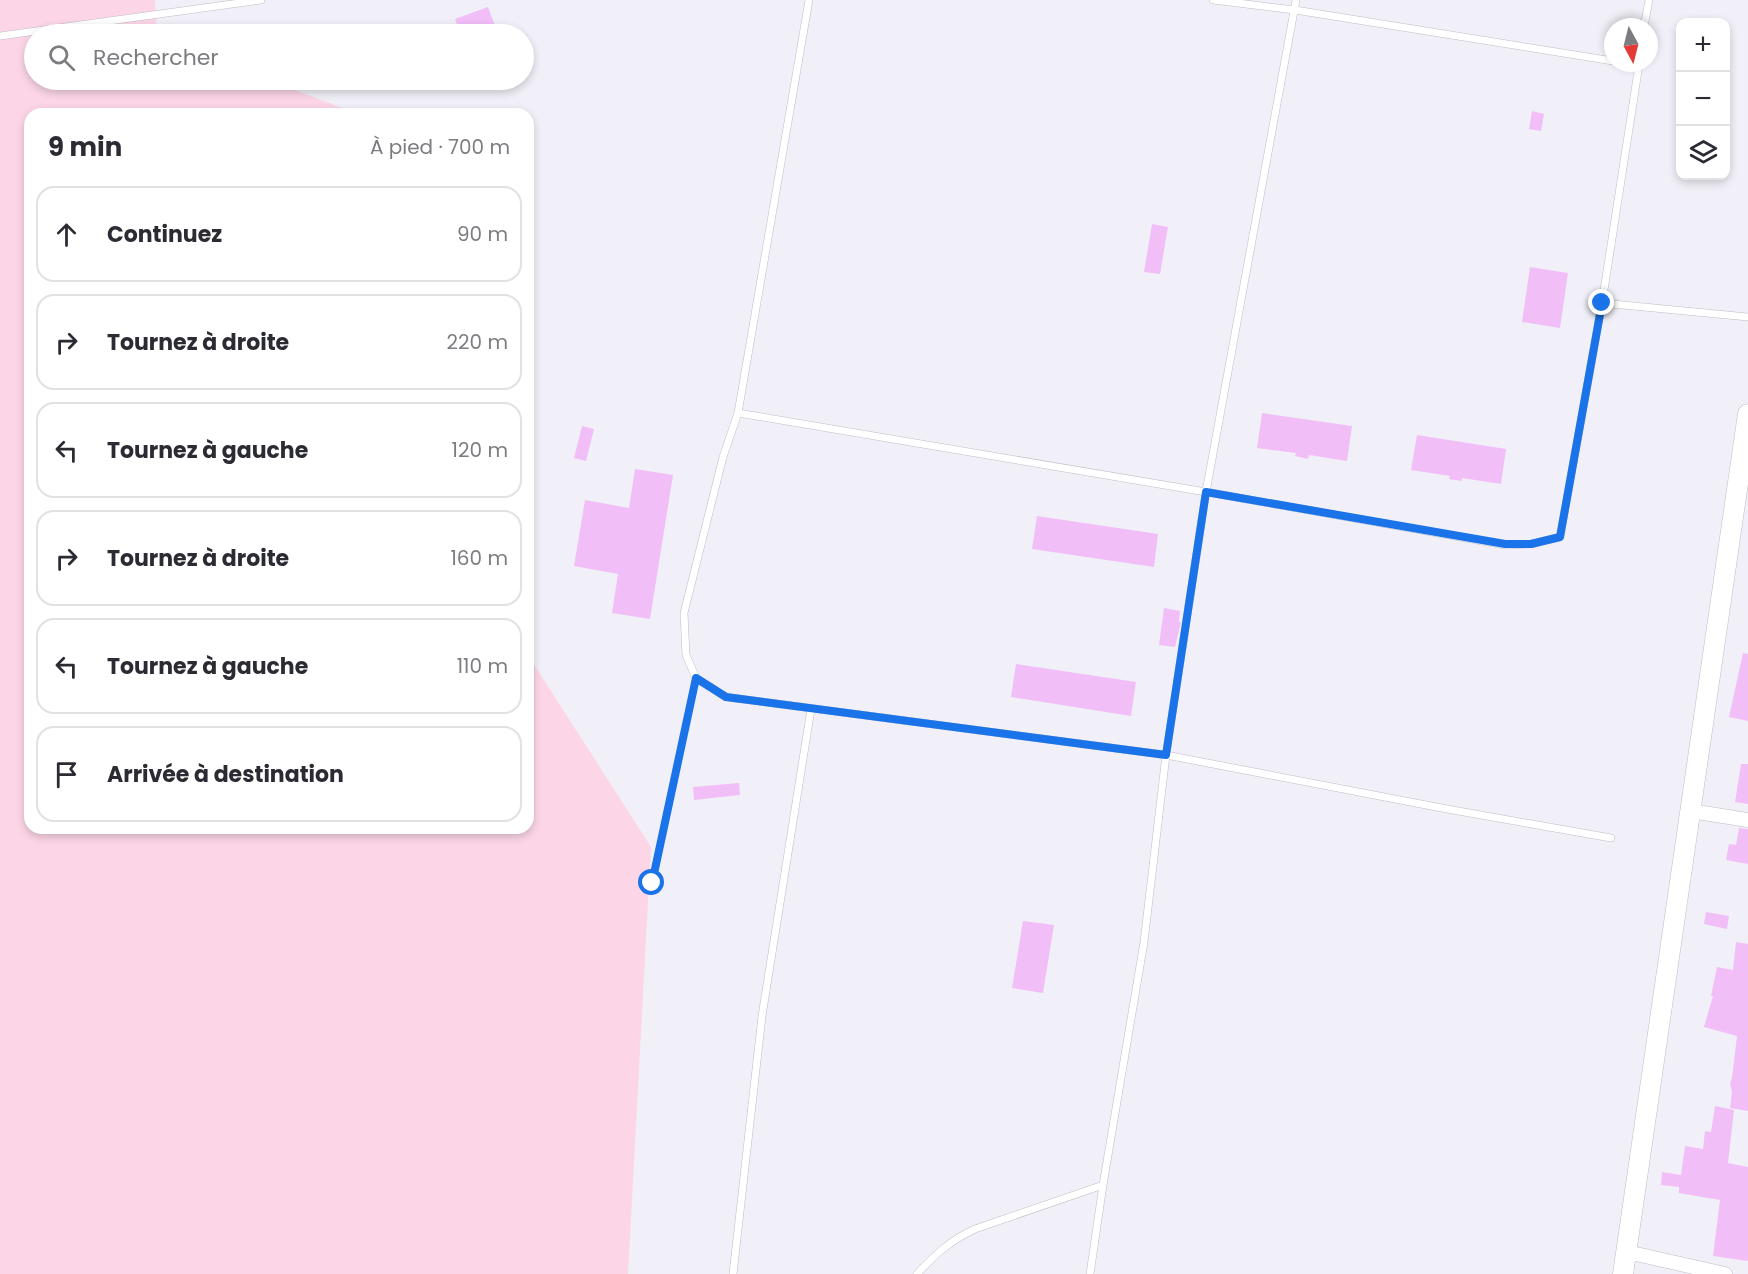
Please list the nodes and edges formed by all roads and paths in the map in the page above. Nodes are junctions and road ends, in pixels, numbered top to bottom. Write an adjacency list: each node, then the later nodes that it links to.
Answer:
1 (261, 0): 8 (lane)
2 (809, 0): 15 (lane)
3 (1213, 0): 6 (lane)
4 (1296, 0): 6 (lane)
5 (1648, 0): 7 (lane)
6 (1295, 10): 11 (lane); 17 (lane)
7 (1645, 18)
8 (87, 24)
9 (24, 33): 10 (lane)
10 (0, 36)
11 (1604, 60)
12 (1638, 72): 13 (lane)
13 (1602, 303): 14 (lane); 17 (lane)
14 (1748, 316)
15 (738, 413): 17 (lane); 18 (lane)
16 (1748, 414): 21 (main road)
17 (1206, 492): 20 (lane)
18 (696, 678): 19 (lane); 24 (path)
19 (811, 709): 20 (lane); 27 (lane)
20 (1166, 755): 23 (lane); 25 (lane)
21 (1691, 811): 22 (street); 26 (main road)
22 (1748, 820)
23 (1611, 838)
24 (652, 883)
25 (1103, 1185): 28 (lane); 29 (lane)
26 (1627, 1252): 30 (main road); 31 (street)
27 (733, 1274)
28 (917, 1274)
29 (1090, 1274)
30 (1623, 1274)
31 (1725, 1274)

